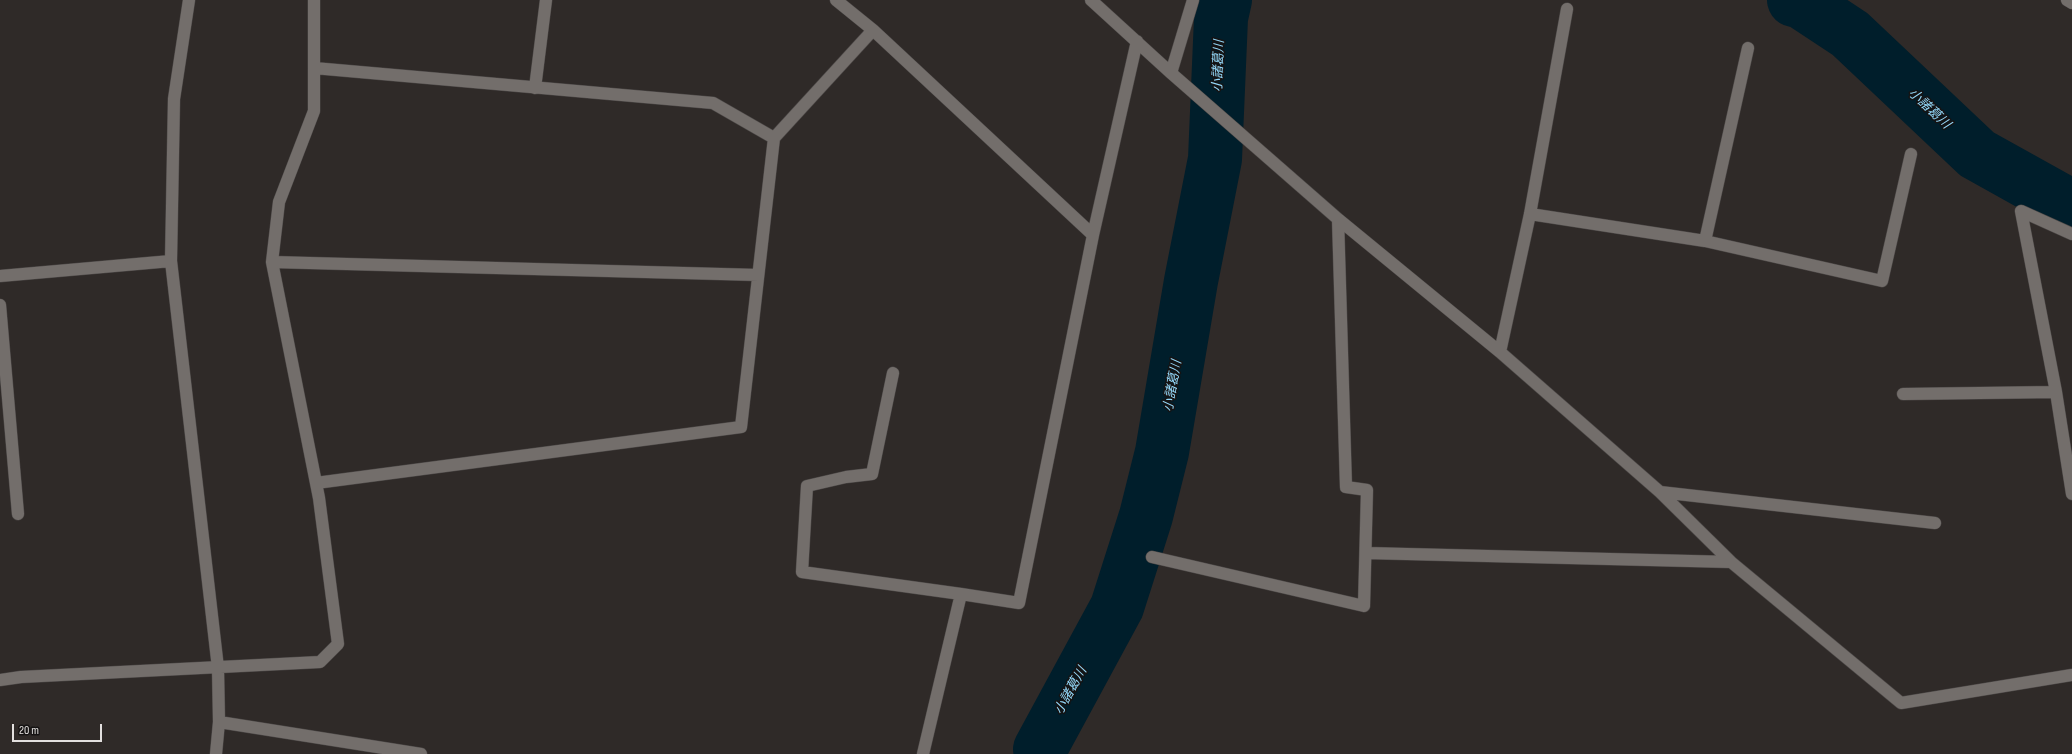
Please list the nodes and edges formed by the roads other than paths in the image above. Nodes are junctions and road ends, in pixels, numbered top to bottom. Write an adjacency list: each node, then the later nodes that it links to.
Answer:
1 (189, 0): 23 (street)
2 (314, 0): 13 (street)
3 (546, 0): 15 (street)
4 (836, 0): 10 (street)
5 (1091, 0): 11 (street)
6 (1193, 0): 14 (street)
7 (2067, 0): 8 (street)
8 (2072, 3)
9 (1567, 9): 18 (street)
10 (873, 30): 16 (street); 21 (street)
11 (1137, 41): 14 (street); 21 (street)
12 (1748, 48): 22 (street)
13 (314, 68): 15 (street); 24 (street)
14 (1171, 73): 19 (street)
15 (535, 88): 16 (street)
16 (774, 138): 25 (street)
17 (1911, 154): 22 (street)
18 (1530, 214): 22 (street); 28 (street)
19 (1338, 219): 28 (street); 37 (street)
20 (2072, 234): 30 (street)
21 (1093, 235): 40 (street)
22 (1705, 241)
23 (171, 261): 26 (street); 41 (street)
24 (272, 262): 25 (street); 32 (street)
25 (758, 275): 32 (street)
26 (0, 276)
27 (0, 305): 35 (street)
28 (1500, 352): 33 (street)
29 (893, 373): 40 (street)
30 (2056, 392): 31 (street); 34 (street)
31 (1903, 394)
32 (316, 483): 41 (street)
33 (1660, 492): 36 (street); 39 (street)
34 (2072, 494)
35 (18, 514)
36 (1935, 523)
37 (1366, 553): 38 (street); 39 (street)
38 (1152, 557)
39 (1732, 562): 42 (street)
40 (961, 594): 47 (street)
41 (218, 668): 43 (street); 44 (street)
42 (2072, 675)
43 (0, 680)
44 (219, 722): 45 (street); 46 (street)
45 (216, 754)
46 (421, 754)
47 (923, 754)

